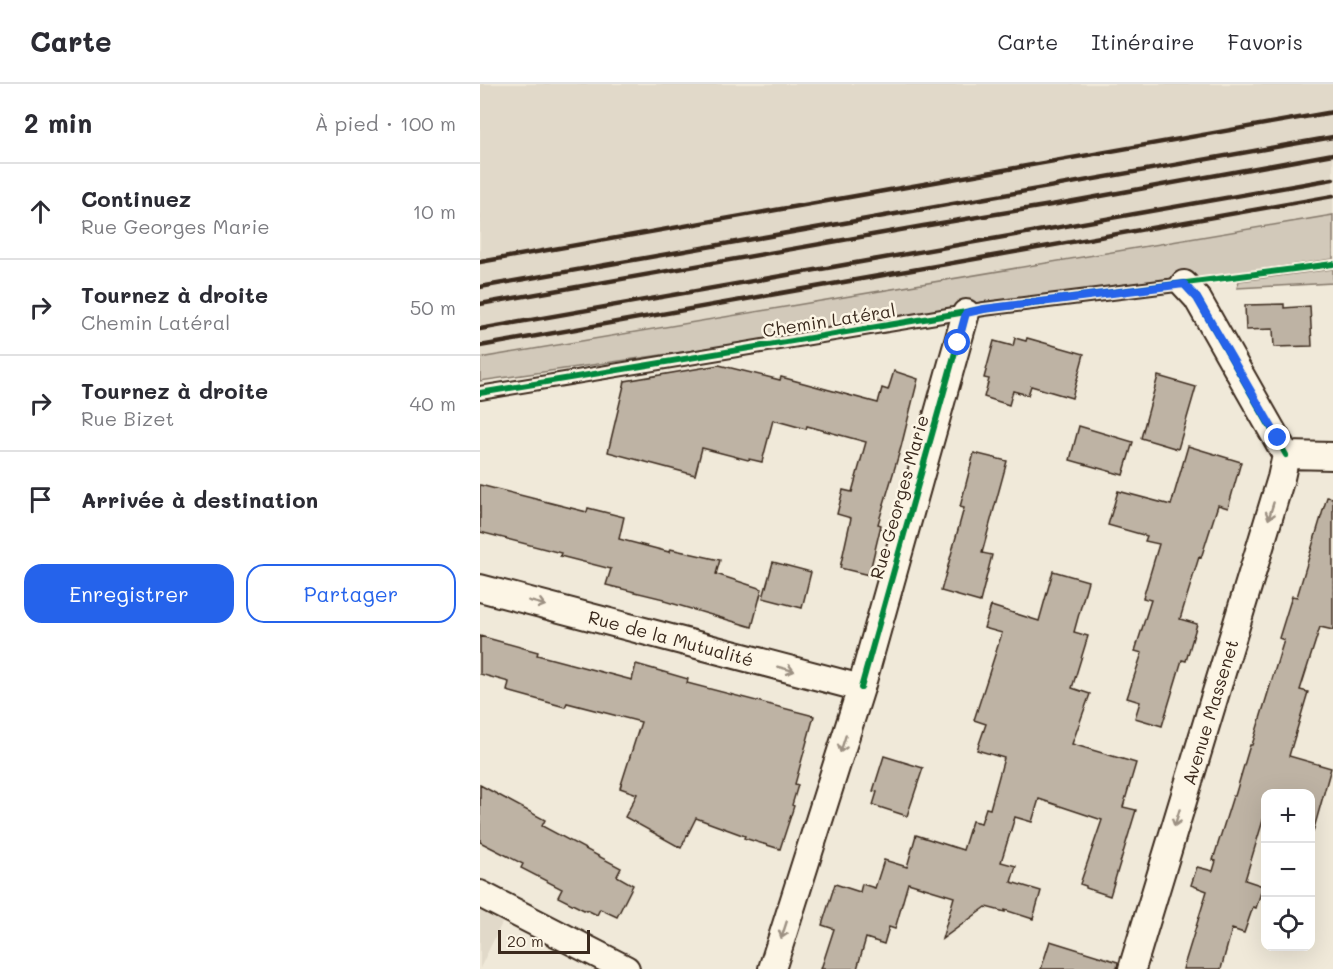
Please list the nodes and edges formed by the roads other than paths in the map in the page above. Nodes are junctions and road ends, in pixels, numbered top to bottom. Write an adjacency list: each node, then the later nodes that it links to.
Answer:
1 (1184, 284): 2 (lane, Chemin Latéral); 4 (street)
2 (966, 313): 3 (lane, Chemin Latéral); 7 (street, Rue Georges Marie)
3 (480, 393)
4 (1287, 455): 5 (street); 11 (street, Avenue Massenet, one-way to 11)
5 (1333, 456)
6 (480, 588): 7 (street, Rue de la Mutualité, one-way to 7)
7 (861, 688): 10 (street, Rue Georges Marie, one-way to 10)
8 (480, 894): 9 (street)
9 (626, 969)
10 (772, 969)
11 (1132, 969)

